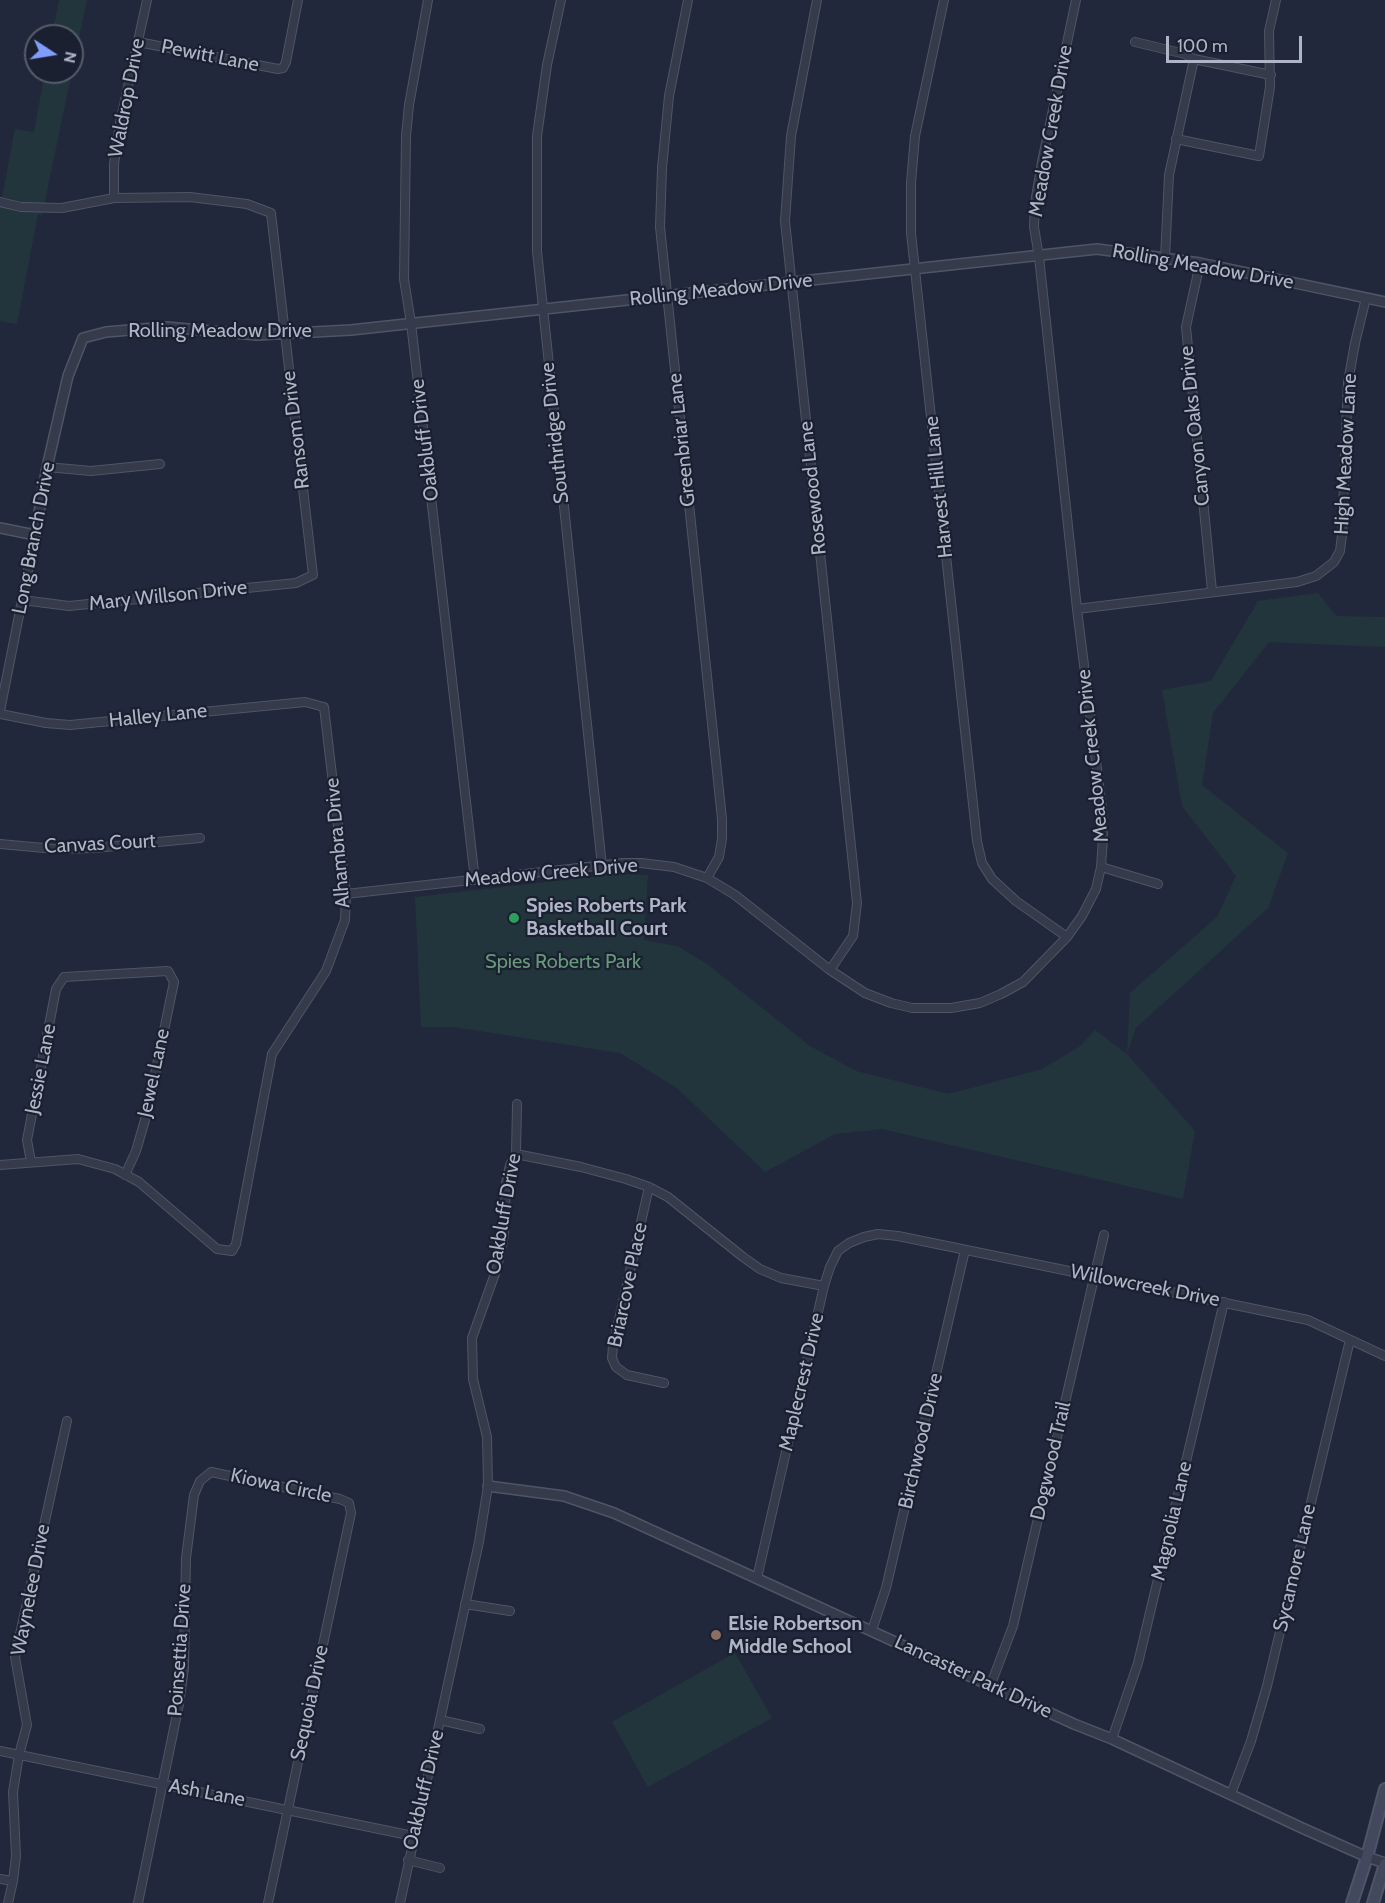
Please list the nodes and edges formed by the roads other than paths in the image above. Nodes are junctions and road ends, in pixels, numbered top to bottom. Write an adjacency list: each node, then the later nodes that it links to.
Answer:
1 (147, 0): 10 (street, Waldrop Drive)
2 (298, 0): 10 (street, Pewitt Lane)
3 (429, 0): 26 (street, Oakbluff Drive)
4 (561, 0): 25 (street, Southridge Drive)
5 (688, 0): 22 (street, Greenbriar Lane)
6 (817, 0): 21 (street, Rosewood Lane)
7 (944, 0): 20 (street, Harvest Hill Lane)
8 (1076, 0): 17 (street, Meadow Creek Drive)
9 (1276, 0): 13 (street)
10 (138, 42): 15 (street, Waldrop Drive)
11 (1135, 42): 12 (street)
12 (1194, 59): 13 (street); 14 (street)
13 (1271, 75): 14 (street)
14 (1176, 139): 18 (street)
15 (114, 198): 16 (street); 27 (street, Ransom Drive)
16 (0, 202)
17 (1039, 257): 18 (street, Rolling Meadow Drive); 20 (street, Rolling Meadow Drive); 36 (street, Meadow Creek Drive)
18 (1165, 258): 19 (street, Rolling Meadow Drive)
19 (1200, 263): 23 (street, Rolling Meadow Drive); 34 (street, Canyon Oaks Drive)
20 (916, 268): 21 (street, Rolling Meadow Drive); 47 (street, Harvest Hill Lane)
21 (791, 283): 22 (street, Rolling Meadow Drive); 48 (street, Rosewood Lane)
22 (667, 296): 25 (street, Rolling Meadow Drive); 43 (street, Greenbriar Lane)
23 (1366, 298): 24 (street, Rolling Meadow Drive); 34 (street, High Meadow Lane)
24 (1385, 302)
25 (542, 309): 26 (street, Rolling Meadow Drive); 41 (street, Southridge Drive)
26 (411, 323): 27 (street, Rolling Meadow Drive); 44 (street, Oakbluff Drive)
27 (285, 334): 28 (street, Rolling Meadow Drive); 33 (street, Ransom Drive)
28 (72, 365): 30 (street, Long Branch Drive)
29 (160, 464): 30 (street)
30 (47, 467): 32 (street, Long Branch Drive)
31 (0, 528): 32 (street)
32 (35, 535): 35 (street, Long Branch Drive)
33 (313, 575): 35 (street, Mary Willson Drive)
34 (1212, 591): 36 (street, High Meadow Lane)
35 (22, 600): 38 (street, Long Branch Drive)
36 (1077, 609): 42 (street, Meadow Creek Drive)
37 (316, 704): 38 (street, Halley Lane); 46 (street, Alhambra Drive)
38 (0, 713)
39 (200, 837): 40 (street, Canvas Court)
40 (0, 844)
41 (602, 866): 43 (street, Meadow Creek Drive); 44 (street, Meadow Creek Drive)
42 (1101, 867): 45 (street); 47 (street, Meadow Creek Drive)
43 (708, 878): 48 (street, Meadow Creek Drive)
44 (475, 880): 46 (street, Meadow Creek Drive)
45 (1158, 884)
46 (346, 894): 54 (street, Alhambra Drive)
47 (1067, 938): 48 (street, Meadow Creek Drive)
48 (830, 970)
49 (64, 977): 52 (street, Jessie Lane); 54 (street, Jewel Lane)
50 (517, 1104): 51 (street, Oakbluff Drive)
51 (516, 1154): 55 (street); 67 (street, Oakbluff Drive)
52 (31, 1162): 53 (street); 54 (street)
53 (0, 1165)
54 (125, 1175)
55 (649, 1187): 60 (street); 64 (street, Briarcove Place)
56 (1104, 1235): 59 (street, Dogwood Trail)
57 (898, 1236): 58 (street, Willowcreek Drive); 60 (street, Maplecrest Drive)
58 (965, 1250): 59 (street, Willowcreek Drive); 72 (street, Birchwood Drive)
59 (1095, 1276): 61 (street, Willowcreek Drive); 73 (street, Dogwood Trail)
60 (824, 1286): 69 (street, Maplecrest Drive)
61 (1224, 1302): 62 (street, Willowcreek Drive); 76 (street, Magnolia Lane)
62 (1350, 1340): 63 (street, Willowcreek Drive); 81 (street, Sycamore Lane)
63 (1385, 1356)
64 (664, 1383)
65 (67, 1421): 78 (street, Waynelee Drive)
66 (211, 1472): 68 (street, Kiowa Circle); 79 (street, Poinsettia Drive)
67 (488, 1486): 69 (street, Lancaster Park Drive); 70 (street, Oakbluff Drive)
68 (350, 1503): 82 (street, Sequoia Drive)
69 (757, 1578): 72 (street, Lancaster Park Drive)
70 (465, 1604): 71 (street); 74 (street, Oakbluff Drive)
71 (510, 1611)
72 (872, 1630): 73 (street, Lancaster Park Drive)
73 (991, 1684): 76 (street, Lancaster Park Drive)
74 (440, 1720): 75 (street, Oakbluff Drive); 83 (street, Oakbluff Drive)
75 (480, 1729)
76 (1112, 1739): 81 (street, Lancaster Park Drive)
77 (0, 1751): 78 (street, Ash Lane)
78 (19, 1755): 79 (street, Ash Lane); 89 (street, Waynelee Drive)
79 (163, 1785): 82 (street, Ash Lane); 91 (street, Poinsettia Drive)
80 (1385, 1789): 84 (main road)
81 (1231, 1794): 84 (street, Lancaster Park Drive)
82 (288, 1810): 83 (street, Ash Lane); 92 (street, Sequoia Drive)
83 (413, 1836): 85 (street, Oakbluff Drive)
84 (1367, 1857): 86 (street, Lancaster Park Drive); 94 (main road)
85 (408, 1860): 87 (street, Oakbluff Drive); 93 (street, Oakbluff Drive)
86 (1385, 1864): 95 (main road)
87 (441, 1868)
88 (0, 1879): 89 (street)
89 (13, 1881): 90 (street, Waynelee Drive)
90 (8, 1903)
91 (138, 1903)
92 (268, 1903)
93 (400, 1903)
94 (1352, 1903)
95 (1373, 1903)

